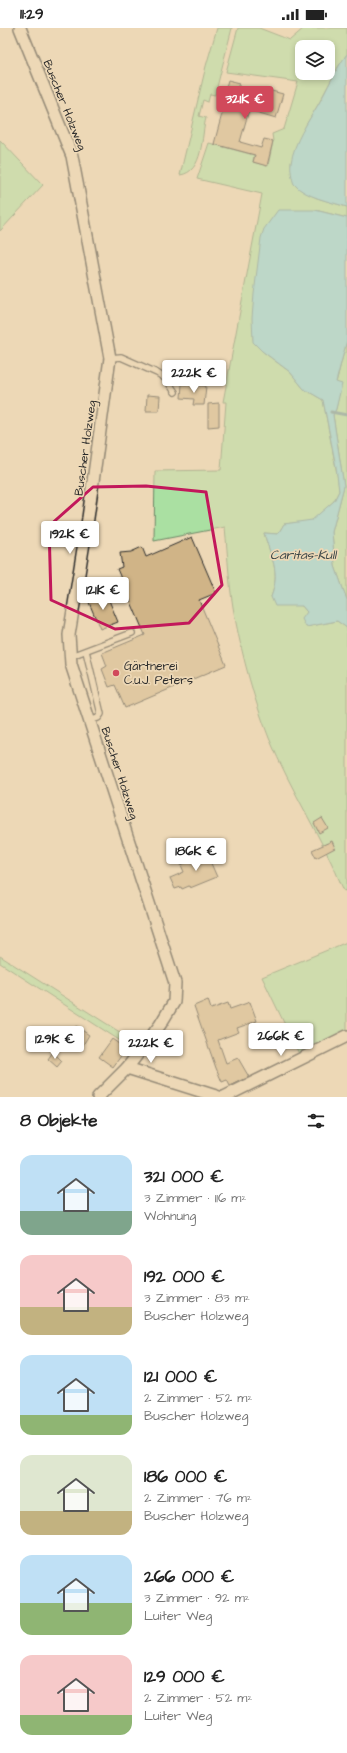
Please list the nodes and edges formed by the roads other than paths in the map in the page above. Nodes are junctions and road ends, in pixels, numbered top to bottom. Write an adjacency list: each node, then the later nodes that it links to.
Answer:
1 (20, 28): 2 (street, Buscher Holzweg)
2 (110, 358): 3 (lane); 6 (street, Buscher Holzweg)
3 (175, 392)
4 (132, 632): 5 (lane)
5 (86, 651): 6 (lane); 7 (lane)
6 (71, 656): 7 (street, Buscher Holzweg)
7 (89, 721): 9 (street, Buscher Holzweg)
8 (347, 1036): 12 (street)
9 (127, 1068): 10 (street, Buscher Holzweg); 11 (street)
10 (98, 1097)
11 (219, 1097)
12 (224, 1097)

